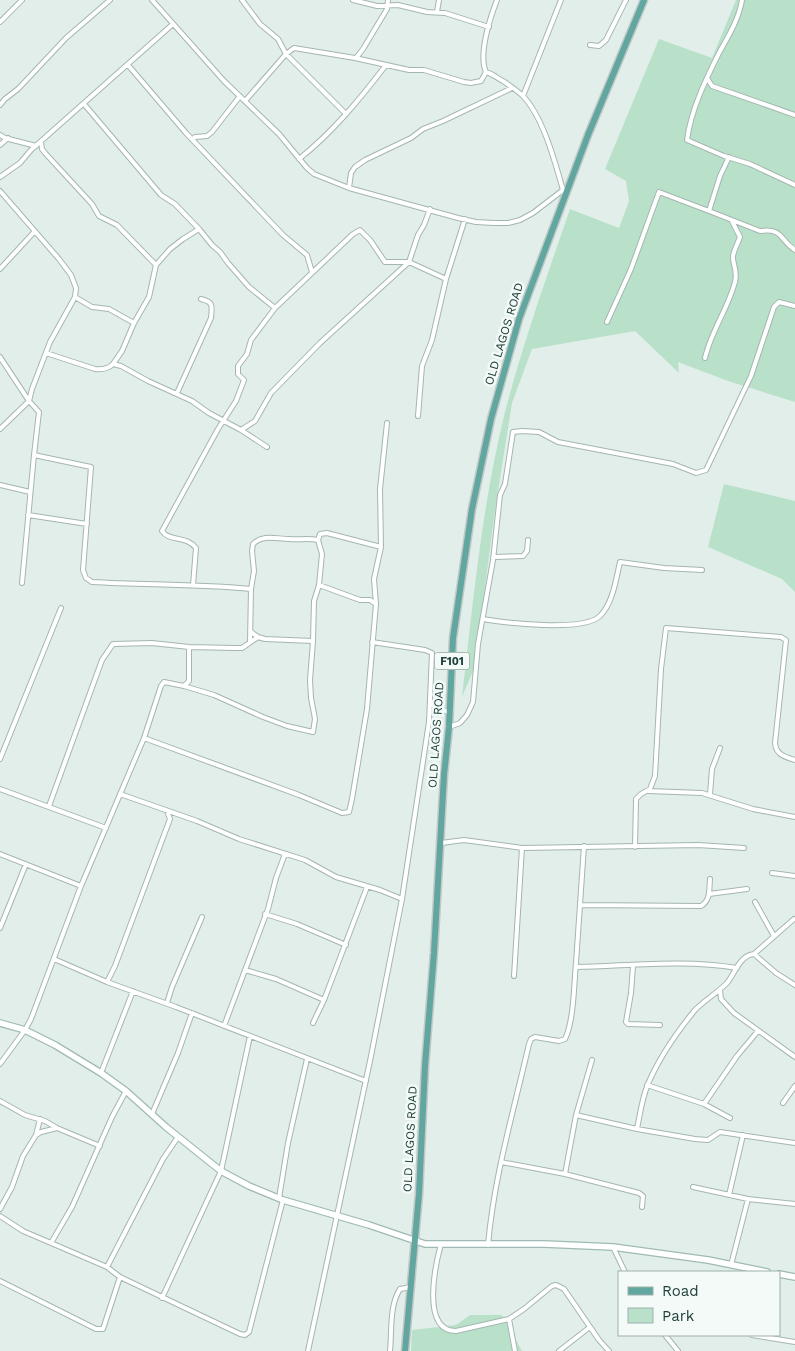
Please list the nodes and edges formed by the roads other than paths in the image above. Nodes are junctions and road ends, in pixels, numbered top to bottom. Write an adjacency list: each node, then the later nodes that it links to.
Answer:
1 (22, 0): 14 (street)
2 (110, 0): 29 (street)
3 (152, 0): 15 (street)
4 (242, 0): 18 (street)
5 (353, 0): 12 (street)
6 (439, 0): 13 (street)
7 (497, 0): 16 (street)
8 (561, 0): 26 (street)
9 (626, 0): 17 (street)
10 (644, 0): 43 (main road, OLD LAGOS ROAD / F101)
11 (742, 0): 23 (street)
12 (388, 2): 13 (street); 19 (street)
13 (437, 12): 16 (street)
14 (0, 22)
15 (173, 24): 20 (street); 25 (street)
16 (489, 27): 22 (street)
17 (590, 45)
18 (286, 54): 19 (street); 27 (street); 30 (street)
19 (355, 58): 21 (street)
20 (128, 65): 28 (street); 34 (street)
21 (386, 65): 22 (street); 30 (street)
22 (486, 72): 24 (street)
23 (707, 78): 31 (street); 38 (street)
24 (512, 88): 26 (street); 42 (street)
25 (240, 96): 27 (street); 34 (street)
26 (522, 96): 43 (street)
27 (245, 101): 39 (street)
28 (84, 104): 35 (street); 49 (street)
29 (0, 105)
30 (345, 113): 39 (street)
31 (795, 115)
32 (0, 135): 33 (street)
33 (8, 138): 36 (street); 37 (street)
34 (193, 139): 55 (street)
35 (41, 142): 37 (street); 53 (street)
36 (0, 144)
37 (36, 146): 40 (street)
38 (729, 157): 41 (street); 46 (street)
39 (299, 159): 42 (street)
40 (0, 177)
41 (795, 185)
42 (349, 188): 45 (street)
43 (565, 190): 47 (street); 100 (main road, OLD LAGOS ROAD / F101)
44 (0, 191): 50 (street)
45 (430, 209): 47 (street); 52 (street)
46 (710, 211): 48 (street); 61 (street)
47 (464, 219): 56 (street)
48 (731, 220): 51 (street); 65 (street)
49 (199, 229): 53 (street); 60 (street)
50 (35, 231): 54 (street); 57 (street)
51 (795, 250)
52 (409, 262): 55 (street); 56 (street); 73 (street)
53 (156, 265): 62 (street)
54 (0, 269)
55 (312, 272): 60 (street)
56 (446, 279): 69 (street)
57 (75, 297): 62 (street); 63 (street)
58 (201, 299): 67 (street)
59 (795, 306): 83 (street)
60 (275, 308): 70 (street)
61 (607, 322)
62 (134, 323): 66 (street)
63 (46, 353): 66 (street); 68 (street)
64 (0, 357): 68 (street)
65 (705, 358)
66 (113, 364): 67 (street)
67 (176, 393): 70 (street)
68 (29, 401): 72 (street); 75 (street)
69 (418, 416)
70 (224, 421): 73 (street); 86 (street)
71 (387, 423): 82 (street)
72 (0, 429)
73 (241, 430): 74 (street)
74 (267, 447)
75 (34, 455): 77 (street); 79 (street)
76 (0, 485): 77 (street)
77 (30, 492): 78 (street)
78 (28, 515): 79 (street); 85 (street)
79 (87, 524): 86 (street)
80 (318, 540): 82 (street); 87 (street); 88 (street)
81 (528, 540): 83 (street)
82 (381, 547): 89 (street)
83 (494, 557): 91 (street)
84 (702, 570): 91 (street)
85 (22, 583)
86 (193, 585): 88 (street)
87 (319, 585): 89 (street); 94 (street)
88 (251, 589): 92 (street)
89 (376, 604): 96 (street)
90 (61, 608): 104 (street)
91 (483, 619): 101 (street)
92 (251, 632): 93 (street); 95 (street)
93 (258, 638): 94 (street); 95 (street)
94 (313, 641): 98 (street)
95 (250, 642): 97 (street)
96 (372, 642): 99 (street); 102 (street)
97 (189, 647): 98 (street); 110 (street)
98 (184, 686): 102 (street)
99 (430, 704): 100 (street); 131 (street)
100 (450, 712): 101 (main road, OLD LAGOS ROAD / F101)
101 (449, 727): 116 (main road, OLD LAGOS ROAD / F101)
102 (144, 738): 108 (street)
103 (720, 748): 109 (street)
104 (0, 759)
105 (795, 760): 107 (street)
106 (0, 789): 110 (street)
107 (647, 791): 109 (street); 118 (street)
108 (120, 794): 111 (street); 115 (street)
109 (710, 794): 113 (street)
110 (49, 806): 115 (street)
111 (167, 810): 112 (street); 114 (street)
112 (178, 815): 114 (street); 122 (street)
113 (795, 817)
114 (170, 819): 147 (street)
115 (106, 828): 127 (street)
116 (441, 843): 119 (street); 196 (main road, OLD LAGOS ROAD / F101)
117 (584, 846): 118 (street); 119 (street); 133 (street)
118 (635, 847): 120 (street)
119 (522, 848): 146 (street)
120 (744, 848)
121 (0, 854): 123 (street)
122 (285, 854): 128 (street); 134 (street)
123 (26, 864): 127 (street); 137 (street)
124 (772, 874): 125 (street)
125 (795, 876)
126 (710, 878): 130 (street)
127 (82, 886): 141 (street)
128 (367, 887): 131 (street); 139 (street)
129 (747, 889): 130 (street)
130 (709, 894): 133 (street)
131 (402, 899): 166 (street)
132 (755, 902): 138 (street)
133 (580, 905): 142 (street)
134 (265, 914): 139 (street); 145 (street)
135 (202, 917): 152 (street)
136 (794, 919): 138 (street)
137 (0, 928)
138 (774, 936): 140 (street)
139 (346, 945): 151 (street)
140 (754, 954): 144 (street); 148 (street)
141 (54, 959): 147 (street); 158 (street)
142 (576, 966): 143 (street); 184 (street)
143 (633, 966): 144 (street); 156 (street)
144 (737, 968): 149 (street)
145 (245, 970): 151 (street); 157 (street)
146 (514, 976)
147 (107, 982): 150 (street)
148 (795, 985)
149 (720, 990): 159 (street); 167 (street)
150 (133, 991): 152 (street); 165 (street)
151 (324, 1000): 155 (street)
152 (167, 1003): 153 (street)
153 (192, 1013): 157 (street); 173 (street)
154 (0, 1023): 158 (street)
155 (313, 1023)
156 (660, 1025)
157 (224, 1026): 160 (street)
158 (25, 1030): 164 (street); 165 (street)
159 (758, 1031): 161 (street); 172 (street)
160 (250, 1036): 162 (street); 185 (street)
161 (795, 1057)
162 (307, 1059): 166 (street); 189 (street)
163 (592, 1060): 174 (street)
164 (0, 1064)
165 (101, 1073): 169 (street)
166 (366, 1081): 195 (street)
167 (647, 1085): 172 (street); 178 (street)
168 (795, 1086): 171 (street)
169 (126, 1091): 173 (street); 183 (street)
170 (0, 1101): 176 (street)
171 (783, 1103)
172 (704, 1104): 175 (street)
173 (152, 1114): 181 (street)
174 (576, 1115): 178 (street); 186 (street)
175 (730, 1118)
176 (40, 1119): 177 (street); 179 (street)
177 (57, 1128): 179 (street); 183 (street)
178 (637, 1129): 180 (street)
179 (36, 1135): 193 (street)
180 (743, 1136): 182 (street); 188 (street)
181 (178, 1137): 185 (street); 202 (street)
182 (795, 1141)
183 (100, 1146): 197 (street)
184 (501, 1162): 186 (street); 199 (street)
185 (221, 1171): 189 (street); 210 (street)
186 (565, 1174): 192 (street)
187 (693, 1187): 188 (street)
188 (729, 1195): 190 (street)
189 (281, 1199): 195 (street); 210 (street)
190 (748, 1199): 191 (street); 201 (street)
191 (795, 1204)
192 (642, 1207)
193 (0, 1209)
194 (0, 1216): 197 (street)
195 (338, 1216): 196 (street); 216 (street)
196 (414, 1241): 198 (street); 209 (main road, OLD LAGOS ROAD / F101)
197 (51, 1243): 202 (street)
198 (441, 1244): 199 (street); 211 (street)
199 (488, 1245): 200 (street)
200 (613, 1246): 201 (street); 203 (street)
201 (731, 1265): 204 (street)
202 (107, 1267): 206 (street)
203 (625, 1271)
204 (761, 1271)
205 (780, 1274): 207 (street)
206 (120, 1277): 208 (street); 210 (street)
207 (795, 1277)
208 (0, 1281)
209 (412, 1286): 217 (street); 218 (main road, OLD LAGOS ROAD / F101)
210 (162, 1298)
211 (509, 1319): 212 (street); 219 (street)
212 (590, 1327): 220 (street); 221 (street)
213 (666, 1336): 222 (street)
214 (758, 1336): 215 (street)
215 (795, 1342)
216 (308, 1351)
217 (390, 1351)
218 (405, 1351)
219 (515, 1351)
220 (559, 1351)
221 (609, 1351)
222 (678, 1351)

